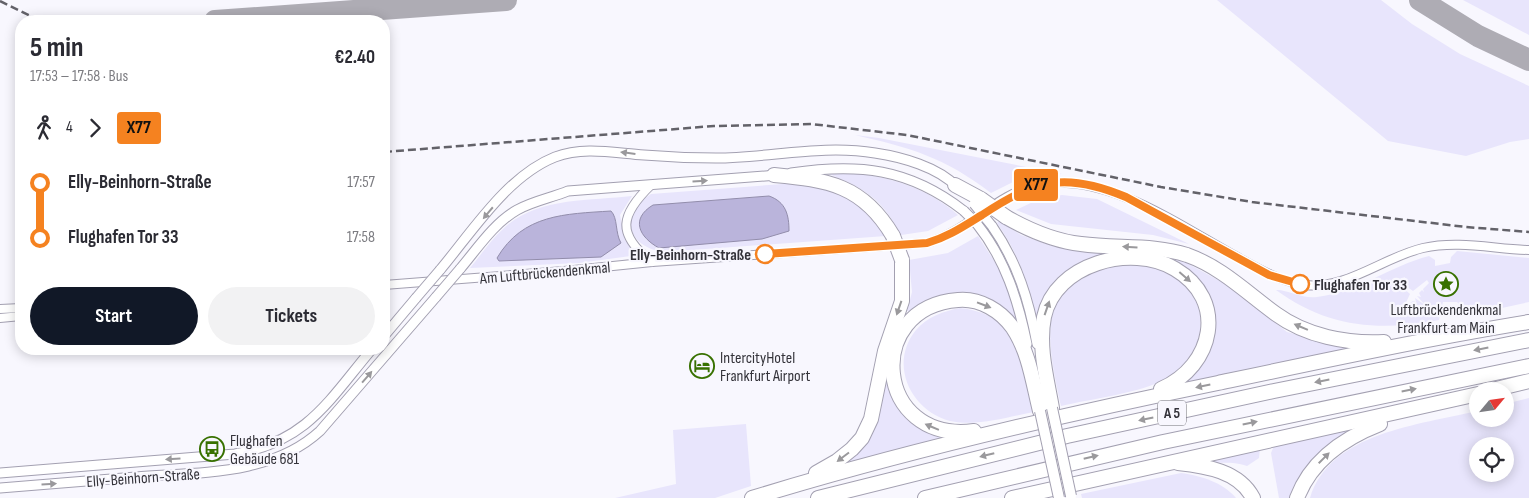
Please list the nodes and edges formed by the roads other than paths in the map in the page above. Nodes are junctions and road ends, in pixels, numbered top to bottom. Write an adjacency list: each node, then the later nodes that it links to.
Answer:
1 (774, 175): 2 (street, Elly-Beinhorn-Straße, one-way to 1); 27 (street, Elly-Beinhorn-Straße, bridge); 31 (highway, one-way to 31, bridge)
2 (651, 185): 6 (street); 18 (street, Elly-Beinhorn-Straße, one-way to 2, bridge)
3 (955, 185): 4 (highway); 12 (street, one-way to 12, bridge)
4 (978, 202): 16 (highway, one-way to 4, bridge); 27 (street, bridge)
5 (1529, 250): 6 (street, Am Luftbrückendenkmal)
6 (652, 262): 7 (street, Am Luftbrückendenkmal)
7 (390, 284)
8 (15, 308): 9 (street)
9 (0, 309)
10 (15, 317): 11 (street)
11 (0, 318)
12 (396, 321): 14 (street); 15 (street)
13 (1529, 322): 16 (highway)
14 (390, 326)
15 (390, 328)
16 (1422, 340): 26 (highway, one-way to 26)
17 (1529, 340): 35 (highway, A 5, one-way to 35)
18 (390, 350)
19 (367, 355): 30 (street, Elly-Beinhorn-Straße, one-way to 30)
20 (386, 355): 32 (street, Elly-Beinhorn-Straße, one-way to 20, bridge)
21 (1529, 366): 36 (highway, A 5, one-way to 21)
22 (1529, 381): 23 (highway)
23 (1514, 385)
24 (1469, 396): 25 (highway)
25 (1450, 401): 29 (highway); 40 (highway, one-way to 25)
26 (1126, 402): 27 (highway, one-way to 26); 28 (highway)
27 (1046, 409): 28 (highway, one-way to 27); 33 (main road, bridge); 38 (main road, bridge)
28 (1032, 423): 31 (highway)
29 (1168, 462): 37 (highway); 39 (highway)
30 (0, 473)
31 (786, 487): 34 (highway)
32 (0, 488)
33 (1072, 496)
34 (752, 498)
35 (818, 498)
36 (925, 498)
37 (1012, 498)
38 (1059, 498)
39 (1254, 498)
40 (1297, 498)

